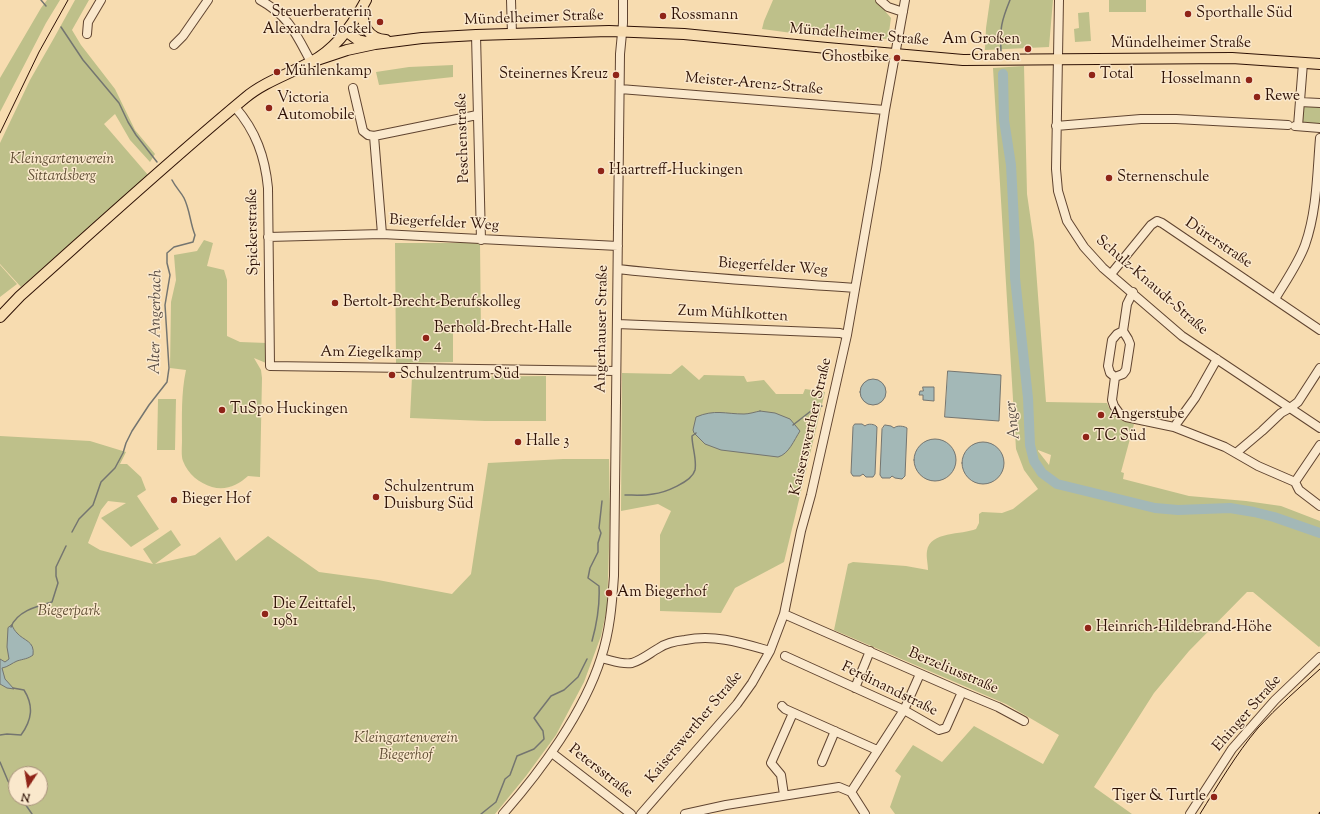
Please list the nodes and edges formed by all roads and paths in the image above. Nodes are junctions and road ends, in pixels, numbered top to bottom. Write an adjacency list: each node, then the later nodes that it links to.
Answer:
1 (101, 0): 13 (street)
2 (208, 0): 18 (street)
3 (260, 0): 21 (street)
4 (511, 0): 14 (street)
5 (623, 0): 12 (street, Angerhauser Straße)
6 (880, 0): 10 (street)
7 (905, 0): 10 (street, Kaiserswerther Straße)
8 (1059, 0): 20 (street, Schulz-Knaudt-Straße)
9 (365, 3): 11 (main road); 16 (main road, Mündelheimer Straße)
10 (903, 12): 19 (street, Kaiserswerther Straße)
11 (346, 32): 17 (main road, Mündelheimer Straße); 21 (main road)
12 (622, 32): 14 (main road, Mündelheimer Straße); 19 (main road, Mündelheimer Straße); 25 (street, Angerhauser Straße)
13 (87, 34)
14 (512, 34): 15 (main road, Mündelheimer Straße)
15 (476, 35): 16 (main road, Mündelheimer Straße); 30 (street, Peschenstraße)
16 (396, 41): 17 (main road, Mündelheimer Straße)
17 (375, 44): 21 (main road, Mündelheimer Straße)
18 (174, 45)
19 (895, 53): 20 (main road, Mündelheimer Straße); 29 (street, Kaiserswerther Straße)
20 (1058, 60): 22 (main road, Mündelheimer Straße); 31 (street, Schulz-Knaudt-Straße)
21 (312, 61): 28 (main road)
22 (1303, 63): 23 (main road, Mündelheimer Straße); 26 (street)
23 (1320, 64)
24 (353, 88): 34 (street)
25 (620, 89): 29 (street, Meister-Arenz-Straße); 39 (street, Angerhauser Straße)
26 (1300, 102): 27 (street); 32 (street)
27 (1320, 103)
28 (235, 107): 37 (street, Spickerstraße); 44 (main road)
29 (885, 110): 42 (street, Kaiserswerther Straße)
30 (478, 116): 34 (street); 38 (street, Peschenstraße)
31 (1056, 126): 32 (street); 41 (street, Schulz-Knaudt-Straße)
32 (1293, 126): 33 (street)
33 (1320, 128)
34 (374, 136): 36 (street)
35 (1320, 138): 45 (street)
36 (382, 234): 37 (street, Biegerfelder Weg); 38 (street, Biegerfelder Weg)
37 (268, 237): 53 (street, Spickerstraße)
38 (481, 240): 39 (street, Biegerfelder Weg)
39 (618, 246): 40 (street, Angerhauser Straße)
40 (618, 269): 42 (street, Biegerfelder Weg); 48 (street, Angerhauser Straße)
41 (1111, 274): 43 (street, Schulz-Knaudt-Straße); 45 (street, Dürerstraße)
42 (855, 288): 51 (street, Kaiserswerther Straße)
43 (1133, 292): 50 (street); 52 (street, Schulz-Knaudt-Straße)
44 (20, 296): 46 (main road); 47 (main road)
45 (1275, 299): 49 (street, Dürerstraße)
46 (0, 311)
47 (0, 317)
48 (617, 324): 51 (street, Zum Mühlkotten); 55 (street, Angerhauser Straße)
49 (1320, 330)
50 (1122, 331): 56 (street); 56 (street)
51 (847, 335): 64 (street, Kaiserswerther Straße)
52 (1217, 359): 57 (street, Schulz-Knaudt-Straße); 58 (street)
53 (270, 366): 55 (street, Am Ziegelkamp)
54 (1320, 368): 57 (street)
55 (616, 371): 68 (street, Angerhauser Straße)
56 (1115, 377): 58 (street)
57 (1290, 408): 59 (street, Schulz-Knaudt-Straße); 61 (street)
58 (1174, 427): 61 (street)
59 (1320, 428)
60 (1320, 445): 62 (street)
61 (1236, 453): 62 (street)
62 (1295, 482): 63 (street)
63 (1320, 506)
64 (784, 614): 65 (street, Kaiserswerther Straße); 66 (street, Berzeliusstraße)
65 (770, 651): 68 (street); 85 (street, Kaiserswerther Straße)
66 (870, 651): 70 (street, Berzeliusstraße); 71 (street)
67 (785, 656): 71 (street, Ferdinandstraße)
68 (601, 658): 79 (street, Angerhauser Straße)
69 (1320, 658): 88 (street, Ehinger Straße)
70 (920, 674): 72 (street, Berzeliusstraße); 74 (street)
71 (854, 688): 74 (street, Ferdinandstraße)
72 (962, 692): 74 (street, Ferdinandstraße); 76 (street, Berzeliusstraße)
73 (782, 706): 75 (street)
74 (904, 710): 78 (street)
75 (793, 713): 77 (street); 82 (street)
76 (1024, 722)
77 (835, 731): 78 (street); 80 (street)
78 (877, 750): 81 (street)
79 (552, 753): 83 (street, Angerhauser Straße); 84 (street, Petersstraße)
80 (822, 762)
81 (851, 792): 82 (street); 87 (street)
82 (784, 796): 86 (street)
83 (503, 814)
84 (631, 814)
85 (641, 814)
86 (685, 814)
87 (865, 814)
88 (1190, 814)

